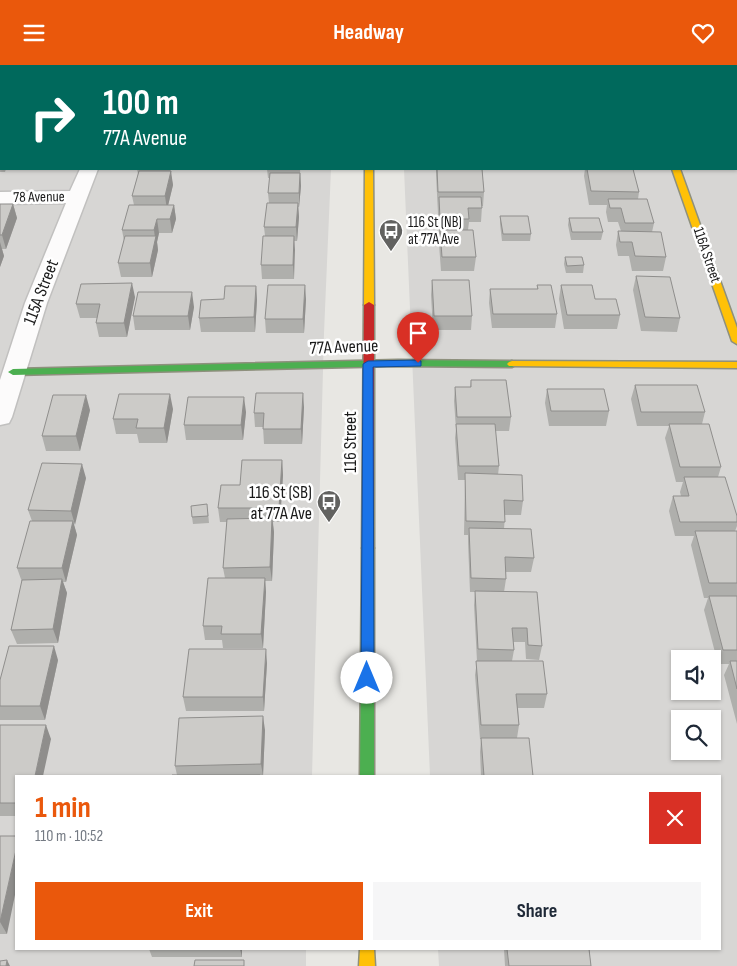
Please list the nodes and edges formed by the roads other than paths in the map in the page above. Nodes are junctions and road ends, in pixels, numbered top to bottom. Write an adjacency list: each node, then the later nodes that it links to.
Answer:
1 (89, 170): 4 (street, 115A Street)
2 (369, 170): 7 (street, 116 Street)
3 (676, 170): 6 (street, 116A Street)
4 (78, 197): 5 (street, 78 Avenue); 9 (street, 115A Street)
5 (0, 198)
6 (737, 341)
7 (368, 364): 8 (street, 77A Avenue); 9 (street, 77A Avenue); 11 (street, 116 Street)
8 (737, 365)
9 (12, 372): 10 (street, 115A Street)
10 (0, 417)
11 (367, 775)
12 (367, 950): 13 (street)
13 (367, 966)

